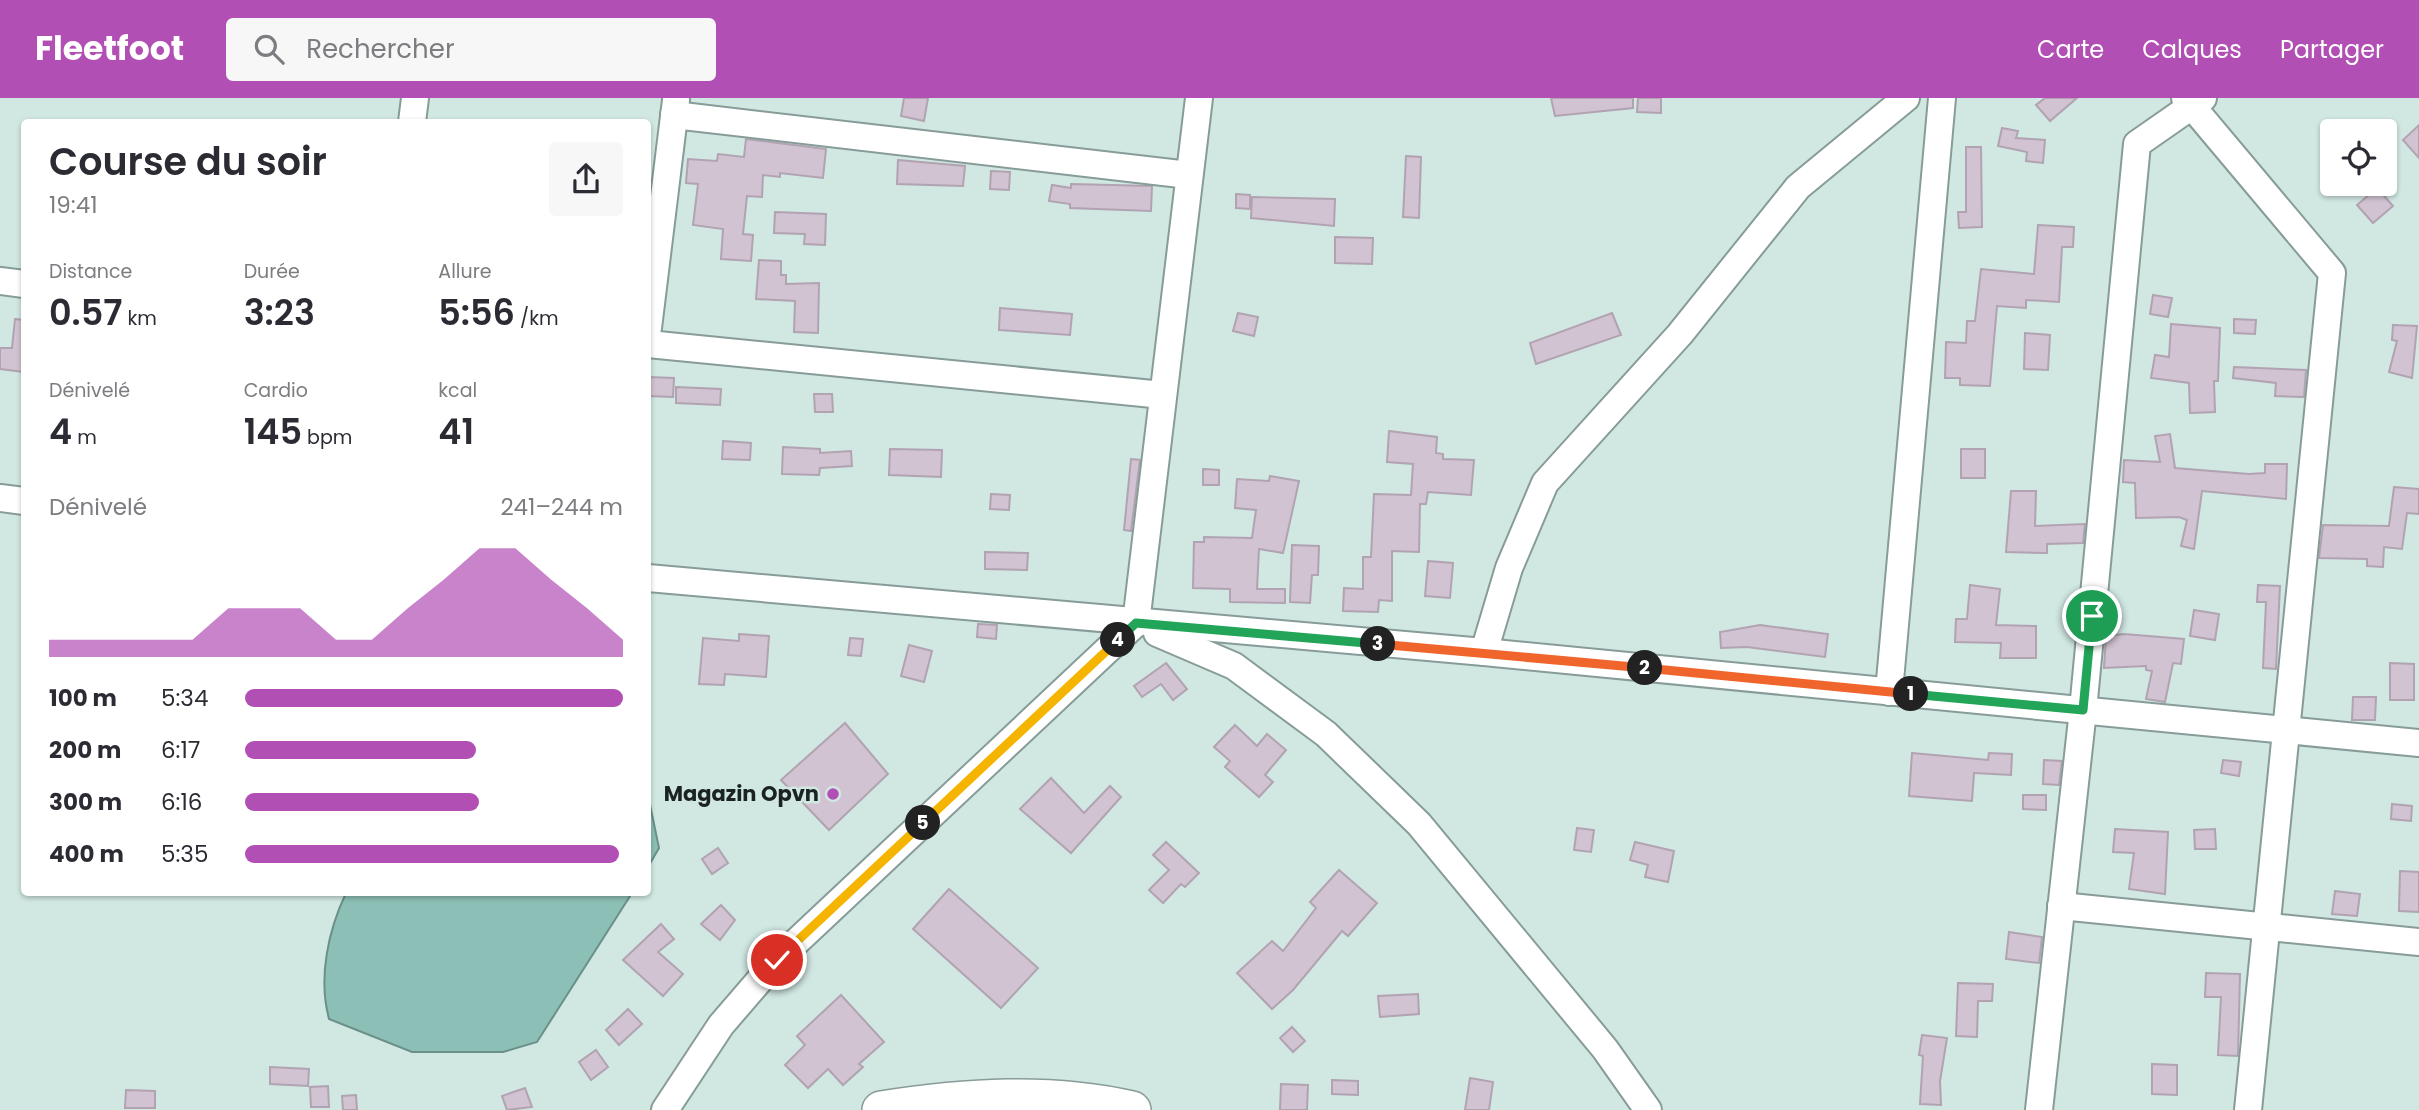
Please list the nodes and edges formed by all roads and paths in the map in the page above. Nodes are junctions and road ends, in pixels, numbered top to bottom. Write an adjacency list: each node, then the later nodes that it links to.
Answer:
1 (415, 98): 7 (street)
2 (1199, 98): 8 (street)
3 (1906, 98): 18 (street)
4 (1942, 98): 19 (street)
5 (2193, 101): 20 (street); 21 (street)
6 (675, 106): 8 (street); 11 (street)
7 (412, 119)
8 (1189, 175): 13 (street)
9 (0, 281): 10 (street)
10 (21, 284)
11 (651, 303)
12 (651, 344): 13 (street)
13 (1163, 395): 17 (street)
14 (0, 498): 15 (street)
15 (21, 501)
16 (651, 578): 17 (street)
17 (1136, 623): 18 (street); 27 (street); 29 (street)
18 (1484, 652): 19 (street)
19 (1889, 692): 20 (street)
20 (2083, 710): 21 (street); 23 (street)
21 (2286, 730): 22 (street); 24 (street)
22 (2419, 743)
23 (2061, 906): 24 (street); 30 (street)
24 (2266, 927): 25 (street); 31 (street)
25 (2419, 942)
26 (1124, 1109): 28 (highway)
27 (665, 1110)
28 (881, 1110)
29 (1648, 1110)
30 (2039, 1110)
31 (2248, 1110)

